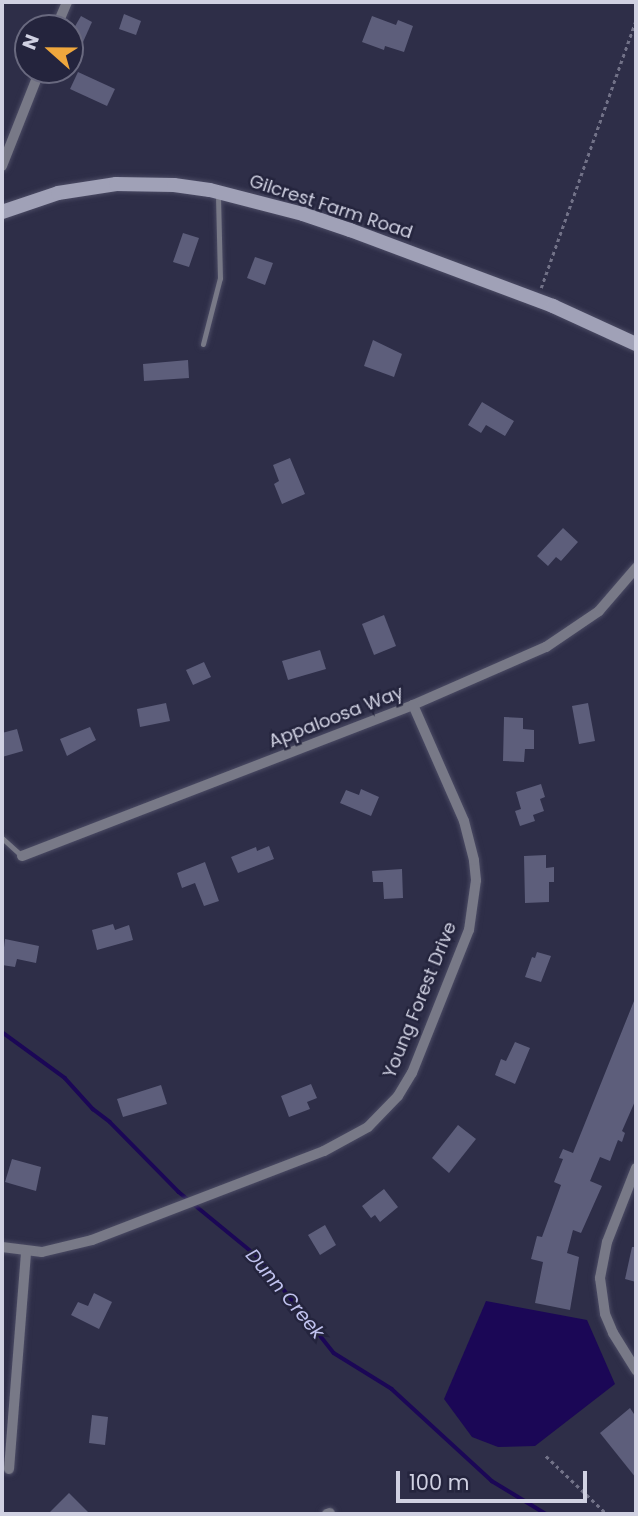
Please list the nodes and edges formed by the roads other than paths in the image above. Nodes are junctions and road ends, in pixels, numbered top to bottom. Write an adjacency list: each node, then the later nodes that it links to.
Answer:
1 (34, 84): 2 (street)
2 (2, 166)
3 (218, 192): 4 (main road, Gilcrest Farm Road); 5 (lane); 6 (main road, Gilcrest Farm Road)
4 (2, 212)
5 (203, 344)
6 (636, 344)
7 (636, 568): 8 (street, Appaloosa Way)
8 (413, 705): 10 (street, Appaloosa Way); 13 (street, Young Forest Drive)
9 (2, 838): 10 (lane)
10 (22, 856)
11 (636, 1168): 14 (street)
12 (2, 1247): 13 (street, Young Forest Drive)
13 (26, 1252): 15 (street)
14 (636, 1370)
15 (9, 1469)

